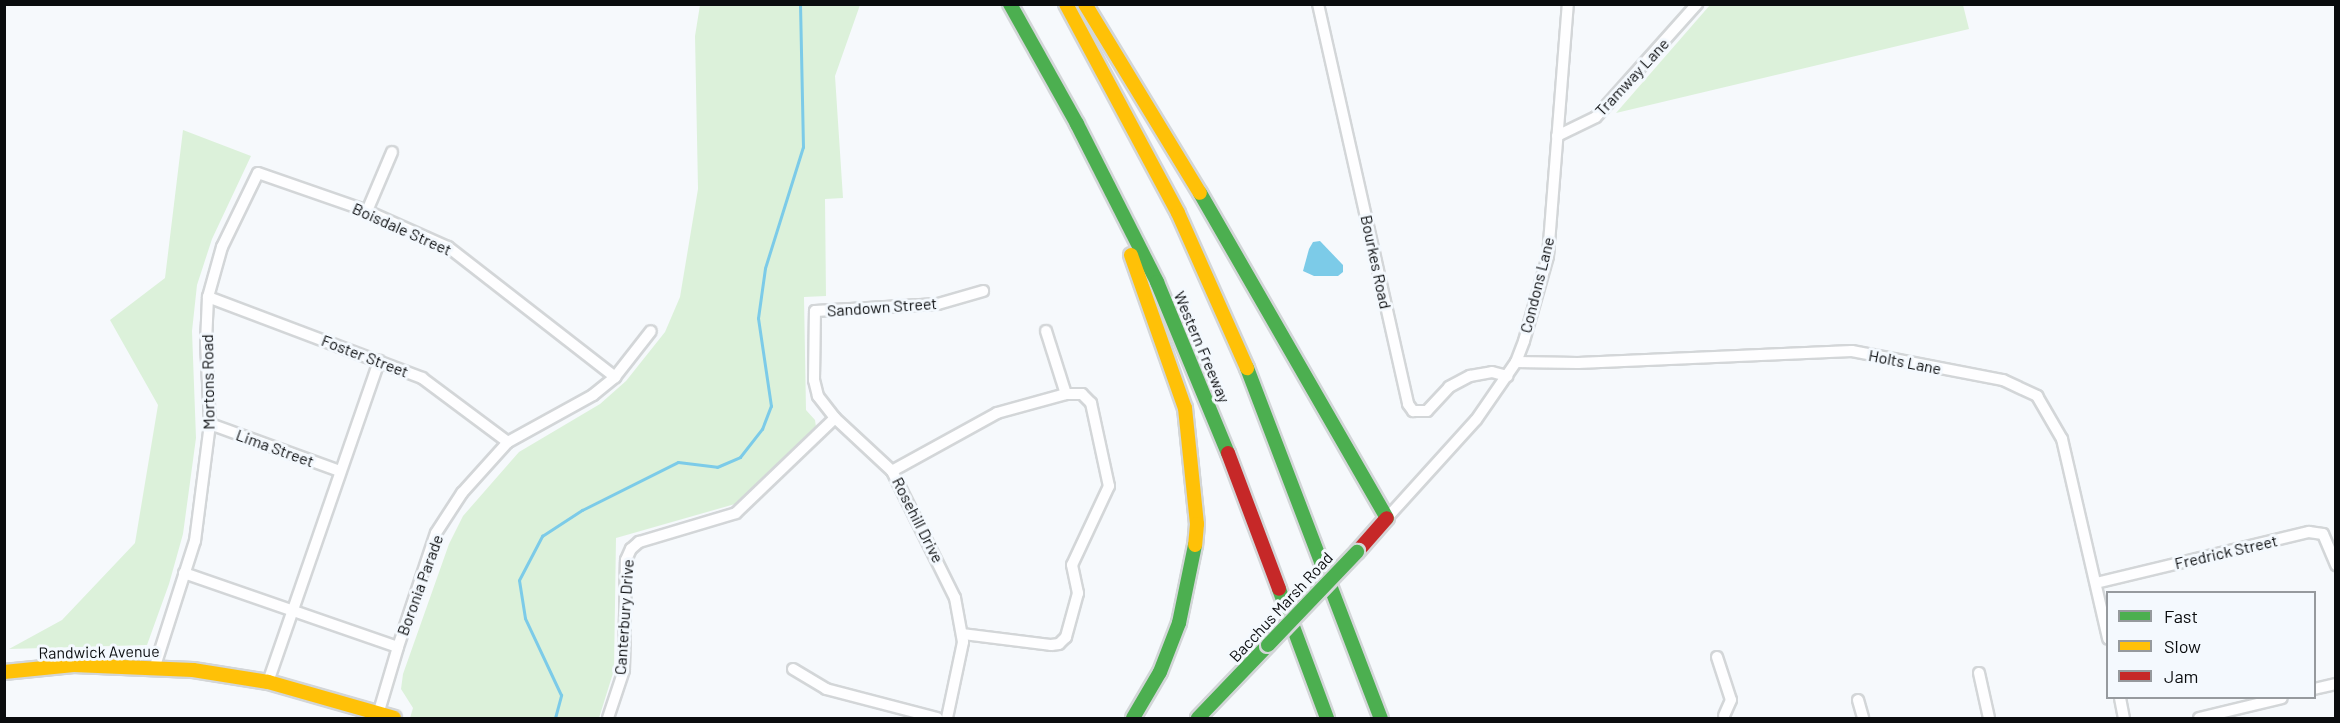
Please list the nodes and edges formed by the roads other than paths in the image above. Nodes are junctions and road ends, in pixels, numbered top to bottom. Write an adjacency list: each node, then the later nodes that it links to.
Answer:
1 (1010, 4): 7 (main road, Western Freeway)
2 (1066, 4): 54 (main road, Western Freeway)
3 (1085, 4): 27 (main road)
4 (1318, 4): 19 (street, Bourkes Road)
5 (1568, 4): 8 (street, Condons Lane)
6 (1696, 4): 8 (street, Tramway Lane)
7 (1077, 123): 51 (main road); 53 (main road, Western Freeway)
8 (1557, 136): 18 (street, Condons Lane)
9 (392, 152): 11 (street)
10 (258, 173): 11 (street, Boisdale Street); 13 (street, Mortons Road)
11 (367, 211): 20 (street, Boisdale Street)
12 (983, 291): 14 (street, Sandown Street)
13 (208, 297): 17 (street, Foster Street); 23 (street, Mortons Road)
14 (815, 311): 22 (street, Rosehill Drive)
15 (651, 331): 20 (street, Boronia Parade)
16 (1046, 331): 21 (street)
17 (379, 361): 24 (street, Foster Street); 25 (street)
18 (1516, 362): 19 (street, Condons Lane); 30 (street, Holts Lane)
19 (1507, 376): 27 (street, Condons Lane)
20 (615, 377): 24 (street, Boronia Parade)
21 (1066, 394): 26 (street); 33 (street)
22 (835, 418): 26 (street, Rosehill Drive); 48 (street, Canterbury Drive)
23 (210, 424): 25 (street, Lima Street); 29 (street, Mortons Road)
24 (508, 442): 34 (street, Boronia Parade)
25 (340, 471): 31 (street)
26 (892, 471): 33 (street, Rosehill Drive)
27 (1387, 518): 52 (main road, Bacchus Marsh Road, bridge)
28 (2336, 565): 30 (street, Fredrick Street)
29 (184, 573): 31 (street); 36 (street, Mortons Road)
30 (2096, 583): 32 (street, Holts Lane)
31 (293, 611): 34 (street); 40 (street)
32 (2106, 630)
33 (963, 634): 50 (street, Rosehill Drive)
34 (398, 647): 46 (street, Boronia Parade)
35 (1717, 657): 55 (street)
36 (155, 666): 38 (main road, Randwick Avenue); 40 (main road, Randwick Avenue)
37 (793, 669): 49 (street)
38 (4, 672)
39 (1979, 673): 57 (street)
40 (268, 682): 46 (main road, Randwick Avenue)
41 (2336, 684): 42 (street)
42 (2316, 689)
43 (2120, 699): 58 (street)
44 (2278, 699): 59 (street)
45 (1858, 700): 56 (street)
46 (379, 715): 47 (main road, Randwick Avenue)
47 (394, 718)
48 (608, 718)
49 (937, 718)
50 (947, 718)
51 (1133, 718)
52 (1198, 718)
53 (1327, 718)
54 (1381, 718)
55 (1723, 718)
56 (1863, 718)
57 (1989, 718)
58 (2124, 718)
59 (2199, 718)

